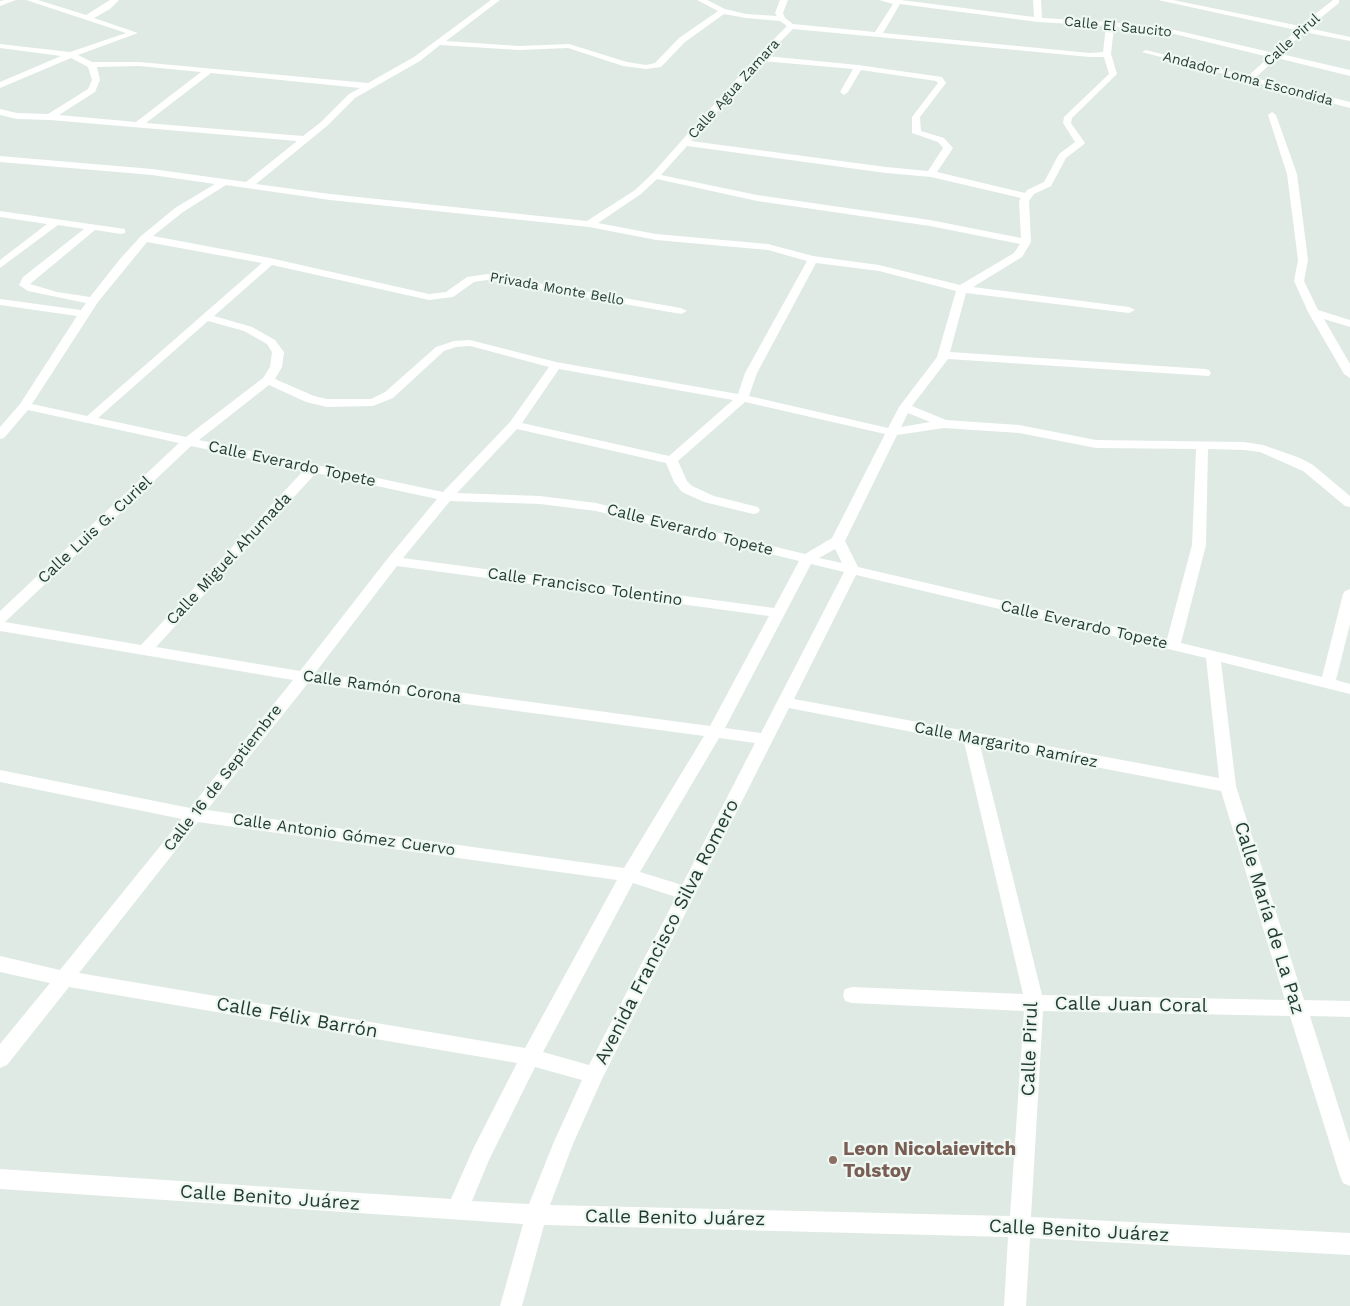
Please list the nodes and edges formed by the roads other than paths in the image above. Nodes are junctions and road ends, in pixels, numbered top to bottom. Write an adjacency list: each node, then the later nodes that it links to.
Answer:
1 (12, 0): 13 (street)
2 (30, 0): 17 (street)
3 (114, 0): 17 (street)
4 (478, 0): 12 (street)
5 (701, 0): 15 (street)
6 (784, 0): 18 (street, Calle Agua Zamara)
7 (883, 0): 11 (street, Calle El Saucito)
8 (1037, 0): 19 (street)
9 (1162, 0): 22 (street)
10 (1336, 1): 22 (street, Calle Pirul)
11 (898, 2): 14 (street, Calle El Saucito); 23 (street)
12 (493, 3): 25 (street)
13 (0, 4)
14 (938, 4): 19 (street, Calle El Saucito)
15 (723, 11): 16 (street); 25 (street)
16 (746, 16): 18 (street); 21 (street)
17 (88, 17): 29 (street)
18 (782, 19): 21 (street, Calle Agua Zamara)
19 (1038, 20): 20 (street, Calle El Saucito)
20 (1110, 24): 28 (street); 30 (street, Calle El Saucito)
21 (790, 28): 23 (street); 31 (street, Calle Agua Zamara)
22 (1302, 28): 24 (street); 30 (street, Calle Pirul)
23 (878, 34): 28 (street)
24 (1350, 39)
25 (439, 43): 38 (street)
26 (0, 46): 29 (street)
27 (1146, 52): 36 (street, Andador Loma Escondida)
28 (1107, 54): 52 (street)
29 (70, 55): 32 (street); 37 (street)
30 (1276, 55): 35 (street, Calle El Saucito); 36 (street, Calle Pirul)
31 (760, 58): 33 (street); 46 (street, Calle Agua Zamara)
32 (90, 64): 34 (street); 43 (street)
33 (858, 67): 39 (street); 48 (street)
34 (210, 70): 38 (street); 44 (street)
35 (1350, 73)
36 (1249, 79): 40 (street, Andador Loma Escondida)
37 (0, 85)
38 (371, 86): 45 (street)
39 (844, 92)
40 (1350, 105)
41 (0, 112): 43 (street)
42 (1272, 115): 70 (street)
43 (50, 117): 44 (street)
44 (136, 125): 45 (street)
45 (305, 139): 51 (street)
46 (686, 143): 48 (street); 49 (street, Calle Agua Zamara)
47 (0, 158): 50 (street)
48 (931, 174): 52 (street)
49 (655, 176): 55 (street, Calle Agua Zamara); 59 (street)
50 (224, 182): 51 (street); 58 (street)
51 (247, 186): 55 (street)
52 (1026, 196): 59 (street)
53 (0, 214): 54 (street)
54 (56, 222): 56 (street); 62 (street)
55 (588, 224): 60 (street)
56 (93, 227): 57 (street); 64 (street)
57 (121, 232)
58 (145, 238): 61 (street); 65 (street)
59 (1026, 242): 63 (street)
60 (813, 259): 63 (street); 79 (street)
61 (270, 261): 69 (street, Privada Monte Bello); 72 (street)
62 (0, 265)
63 (962, 289): 68 (street); 74 (street)
64 (57, 295): 65 (street); 67 (street)
65 (93, 301): 71 (street)
66 (0, 302): 67 (street)
67 (41, 308): 71 (street)
68 (1129, 310)
69 (681, 311)
70 (1314, 312): 73 (street); 77 (street)
71 (84, 314): 80 (street)
72 (206, 317): 78 (street); 82 (street)
73 (1350, 324)
74 (944, 355): 76 (street); 81 (street)
75 (556, 365): 78 (street); 79 (street); 84 (street, Calle 16 de Septiembre)
76 (1205, 373)
77 (1350, 374)
78 (268, 380): 87 (street, Calle Luis G. Curiel)
79 (742, 398): 85 (street); 89 (street)
80 (25, 406): 82 (street, Calle Everardo Topete); 86 (street)
81 (905, 407): 83 (street); 85 (street)
82 (89, 420): 87 (street, Calle Everardo Topete)
83 (944, 424): 85 (street); 88 (street)
84 (514, 425): 89 (street); 91 (street, Calle 16 de Septiembre)
85 (891, 432): 94 (street)
86 (0, 434)
87 (189, 441): 90 (street, Calle Everardo Topete); 100 (street, Calle Luis G. Curiel)
88 (1202, 446): 92 (street); 102 (street)
89 (671, 460): 93 (street)
90 (313, 468): 91 (street, Calle Everardo Topete); 103 (street, Calle Miguel Ahumada)
91 (446, 497): 95 (street, Calle Everardo Topete); 96 (street, Calle 16 de Septiembre)
92 (1350, 503)
93 (753, 510)
94 (838, 541): 95 (street); 97 (street)
95 (807, 559): 97 (street, Calle Everardo Topete); 99 (street)
96 (393, 561): 99 (street, Calle Francisco Tolentino); 105 (street, Calle 16 de Septiembre)
97 (852, 570): 102 (street, Calle Everardo Topete); 108 (street, Avenida Francisco Silva Romero)
98 (1350, 594): 106 (street)
99 (778, 613): 109 (street)
100 (0, 619)
101 (0, 626): 103 (street, Calle Ramón Corona)
102 (1173, 645): 104 (street, Calle Everardo Topete)
103 (145, 650): 105 (street, Calle Ramón Corona)
104 (1213, 655): 106 (street, Calle Everardo Topete); 113 (street, Calle María de La Paz)
105 (304, 676): 109 (street, Calle Ramón Corona); 114 (street, Calle 16 de Septiembre)
106 (1328, 684): 107 (street, Calle Everardo Topete)
107 (1350, 689)
108 (784, 702): 110 (street, Avenida Francisco Silva Romero); 111 (street, Calle Margarito Ramírez)
109 (715, 731): 110 (street, Calle Ramón Corona); 115 (street)
110 (766, 739): 116 (street, Avenida Francisco Silva Romero)
111 (971, 739): 113 (street, Calle Margarito Ramírez); 120 (street, Calle Pirul)
112 (0, 776): 114 (street, Calle Antonio Gómez Cuervo)
113 (1228, 786): 121 (street, Calle María de La Paz)
114 (195, 815): 115 (street, Calle Antonio Gómez Cuervo); 118 (street, Calle 16 de Septiembre)
115 (629, 875): 116 (street, Calle Antonio Gómez Cuervo); 123 (street)
116 (687, 893): 125 (street, Avenida Francisco Silva Romero)
117 (0, 964): 118 (street, Calle Félix Barrón)
118 (64, 978): 123 (street, Calle Félix Barrón); 124 (street, Calle 16 de Septiembre)
119 (852, 995): 120 (street, Calle Juan Coral)
120 (1034, 1003): 121 (street, Calle Juan Coral); 130 (street, Calle Pirul)
121 (1298, 1008): 122 (street, Calle Juan Coral); 126 (street, Calle María de La Paz)
122 (1350, 1009)
123 (530, 1057): 125 (street, Calle Félix Barrón); 128 (street)
124 (0, 1059)
125 (594, 1075): 129 (street, Avenida Francisco Silva Romero)
126 (1350, 1176)
127 (0, 1180): 128 (street, Calle Benito Juárez)
128 (457, 1210): 129 (street, Calle Benito Juárez)
129 (536, 1215): 130 (street, Calle Benito Juárez); 132 (street, Avenida Francisco Silva Romero)
130 (1019, 1227): 131 (street, Calle Benito Juárez); 133 (street, Calle Pirul)
131 (1350, 1244)
132 (511, 1306)
133 (1015, 1306)

